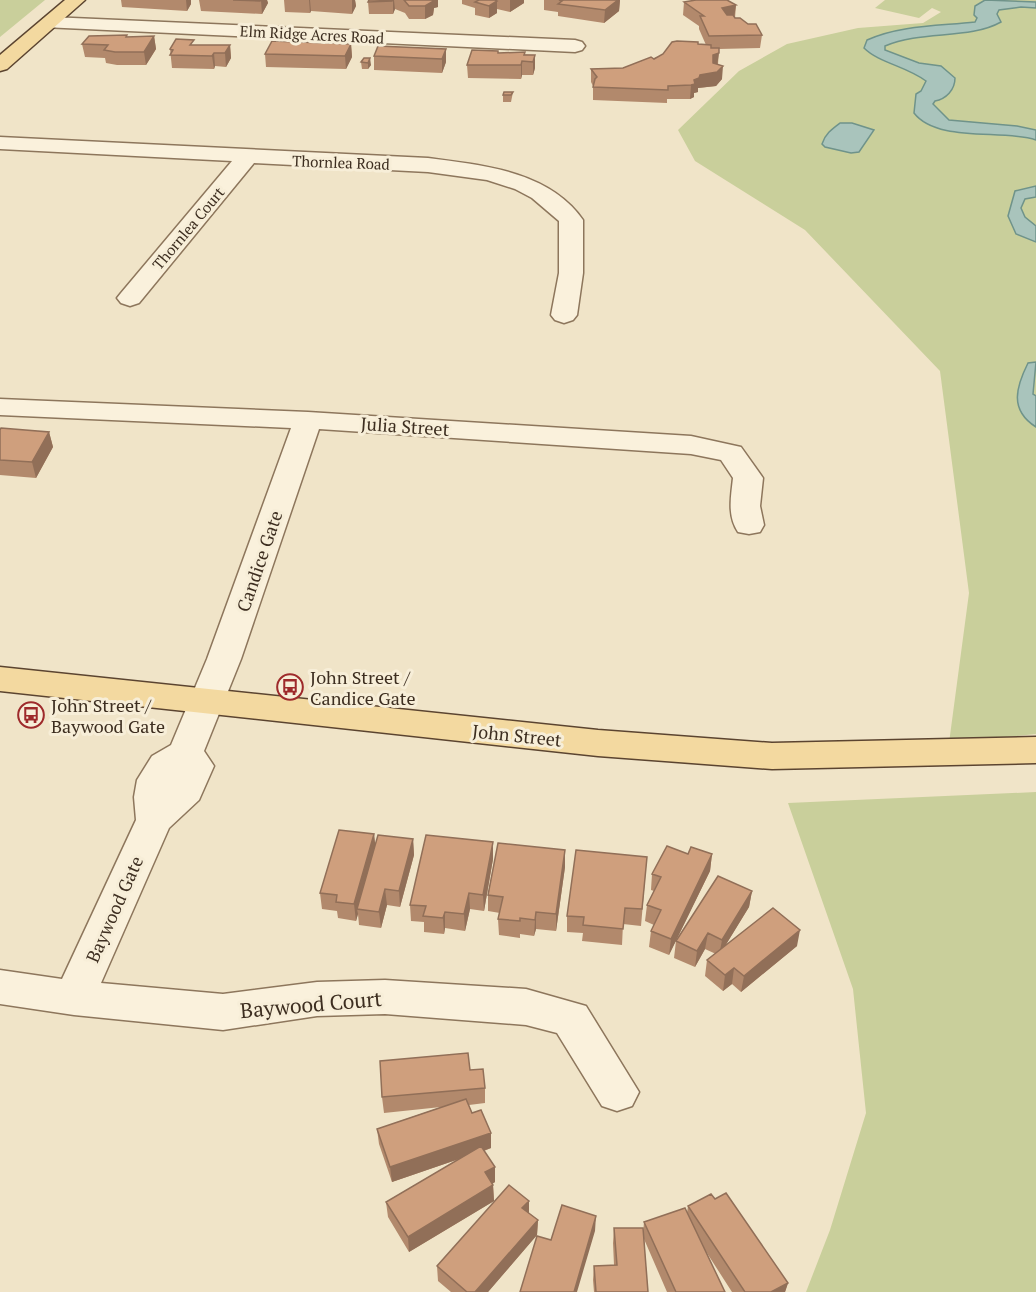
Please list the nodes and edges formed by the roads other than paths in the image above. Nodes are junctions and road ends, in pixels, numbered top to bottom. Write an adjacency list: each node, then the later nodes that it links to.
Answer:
1 (76, 0): 2 (main road)
2 (50, 22): 3 (street, Elm Ridge Acres Road); 4 (main road)
3 (575, 46)
4 (0, 65)
5 (0, 143): 6 (street, Thornlea Road)
6 (247, 158): 7 (street, Thornlea Court); 8 (street, Thornlea Road)
7 (130, 298)
8 (564, 315)
9 (0, 407): 10 (street, Julia Street)
10 (308, 420): 11 (street, Julia Street); 13 (street, Candice Gate)
11 (749, 525)
12 (0, 679): 13 (main road, John Street)
13 (208, 702): 14 (main road, John Street); 16 (street, Baywood Gate)
14 (1036, 750)
15 (0, 987): 16 (street, Baywood Court)
16 (74, 998): 17 (street, Baywood Court)
17 (617, 1092)

